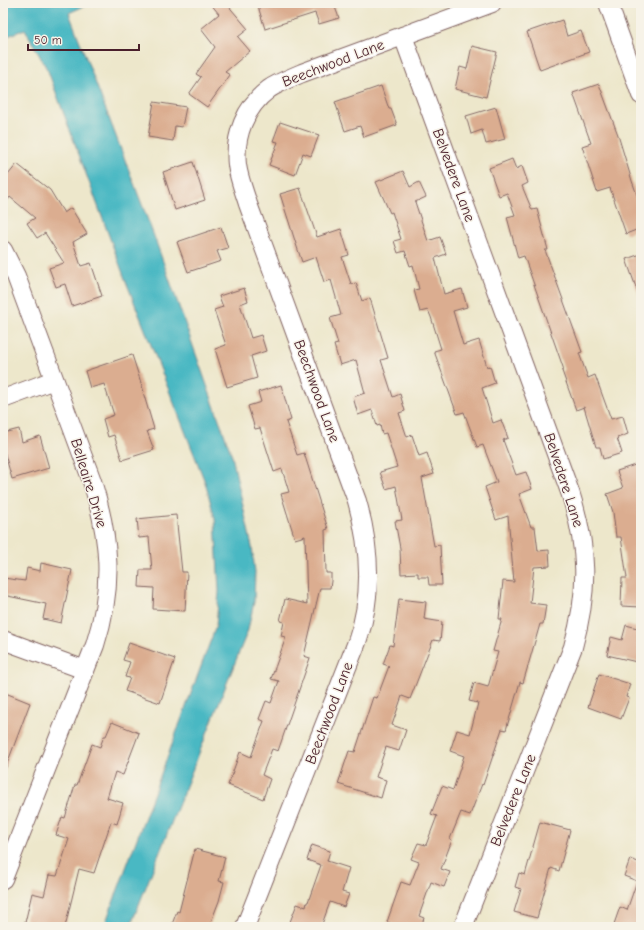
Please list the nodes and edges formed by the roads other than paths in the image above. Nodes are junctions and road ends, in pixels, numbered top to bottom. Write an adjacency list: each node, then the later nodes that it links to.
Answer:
1 (492, 3): 3 (street, Beechwood Lane)
2 (608, 3): 4 (street)
3 (403, 36): 11 (street, Beechwood Lane); 12 (street, Belvedere Lane)
4 (641, 95)
5 (3, 250): 6 (street, Belleaire Drive)
6 (54, 380): 7 (street); 9 (street, Belleaire Drive)
7 (3, 399)
8 (3, 640): 9 (street)
9 (85, 670): 10 (street, Belleaire Drive)
10 (3, 879)
11 (245, 927)
12 (463, 927)

